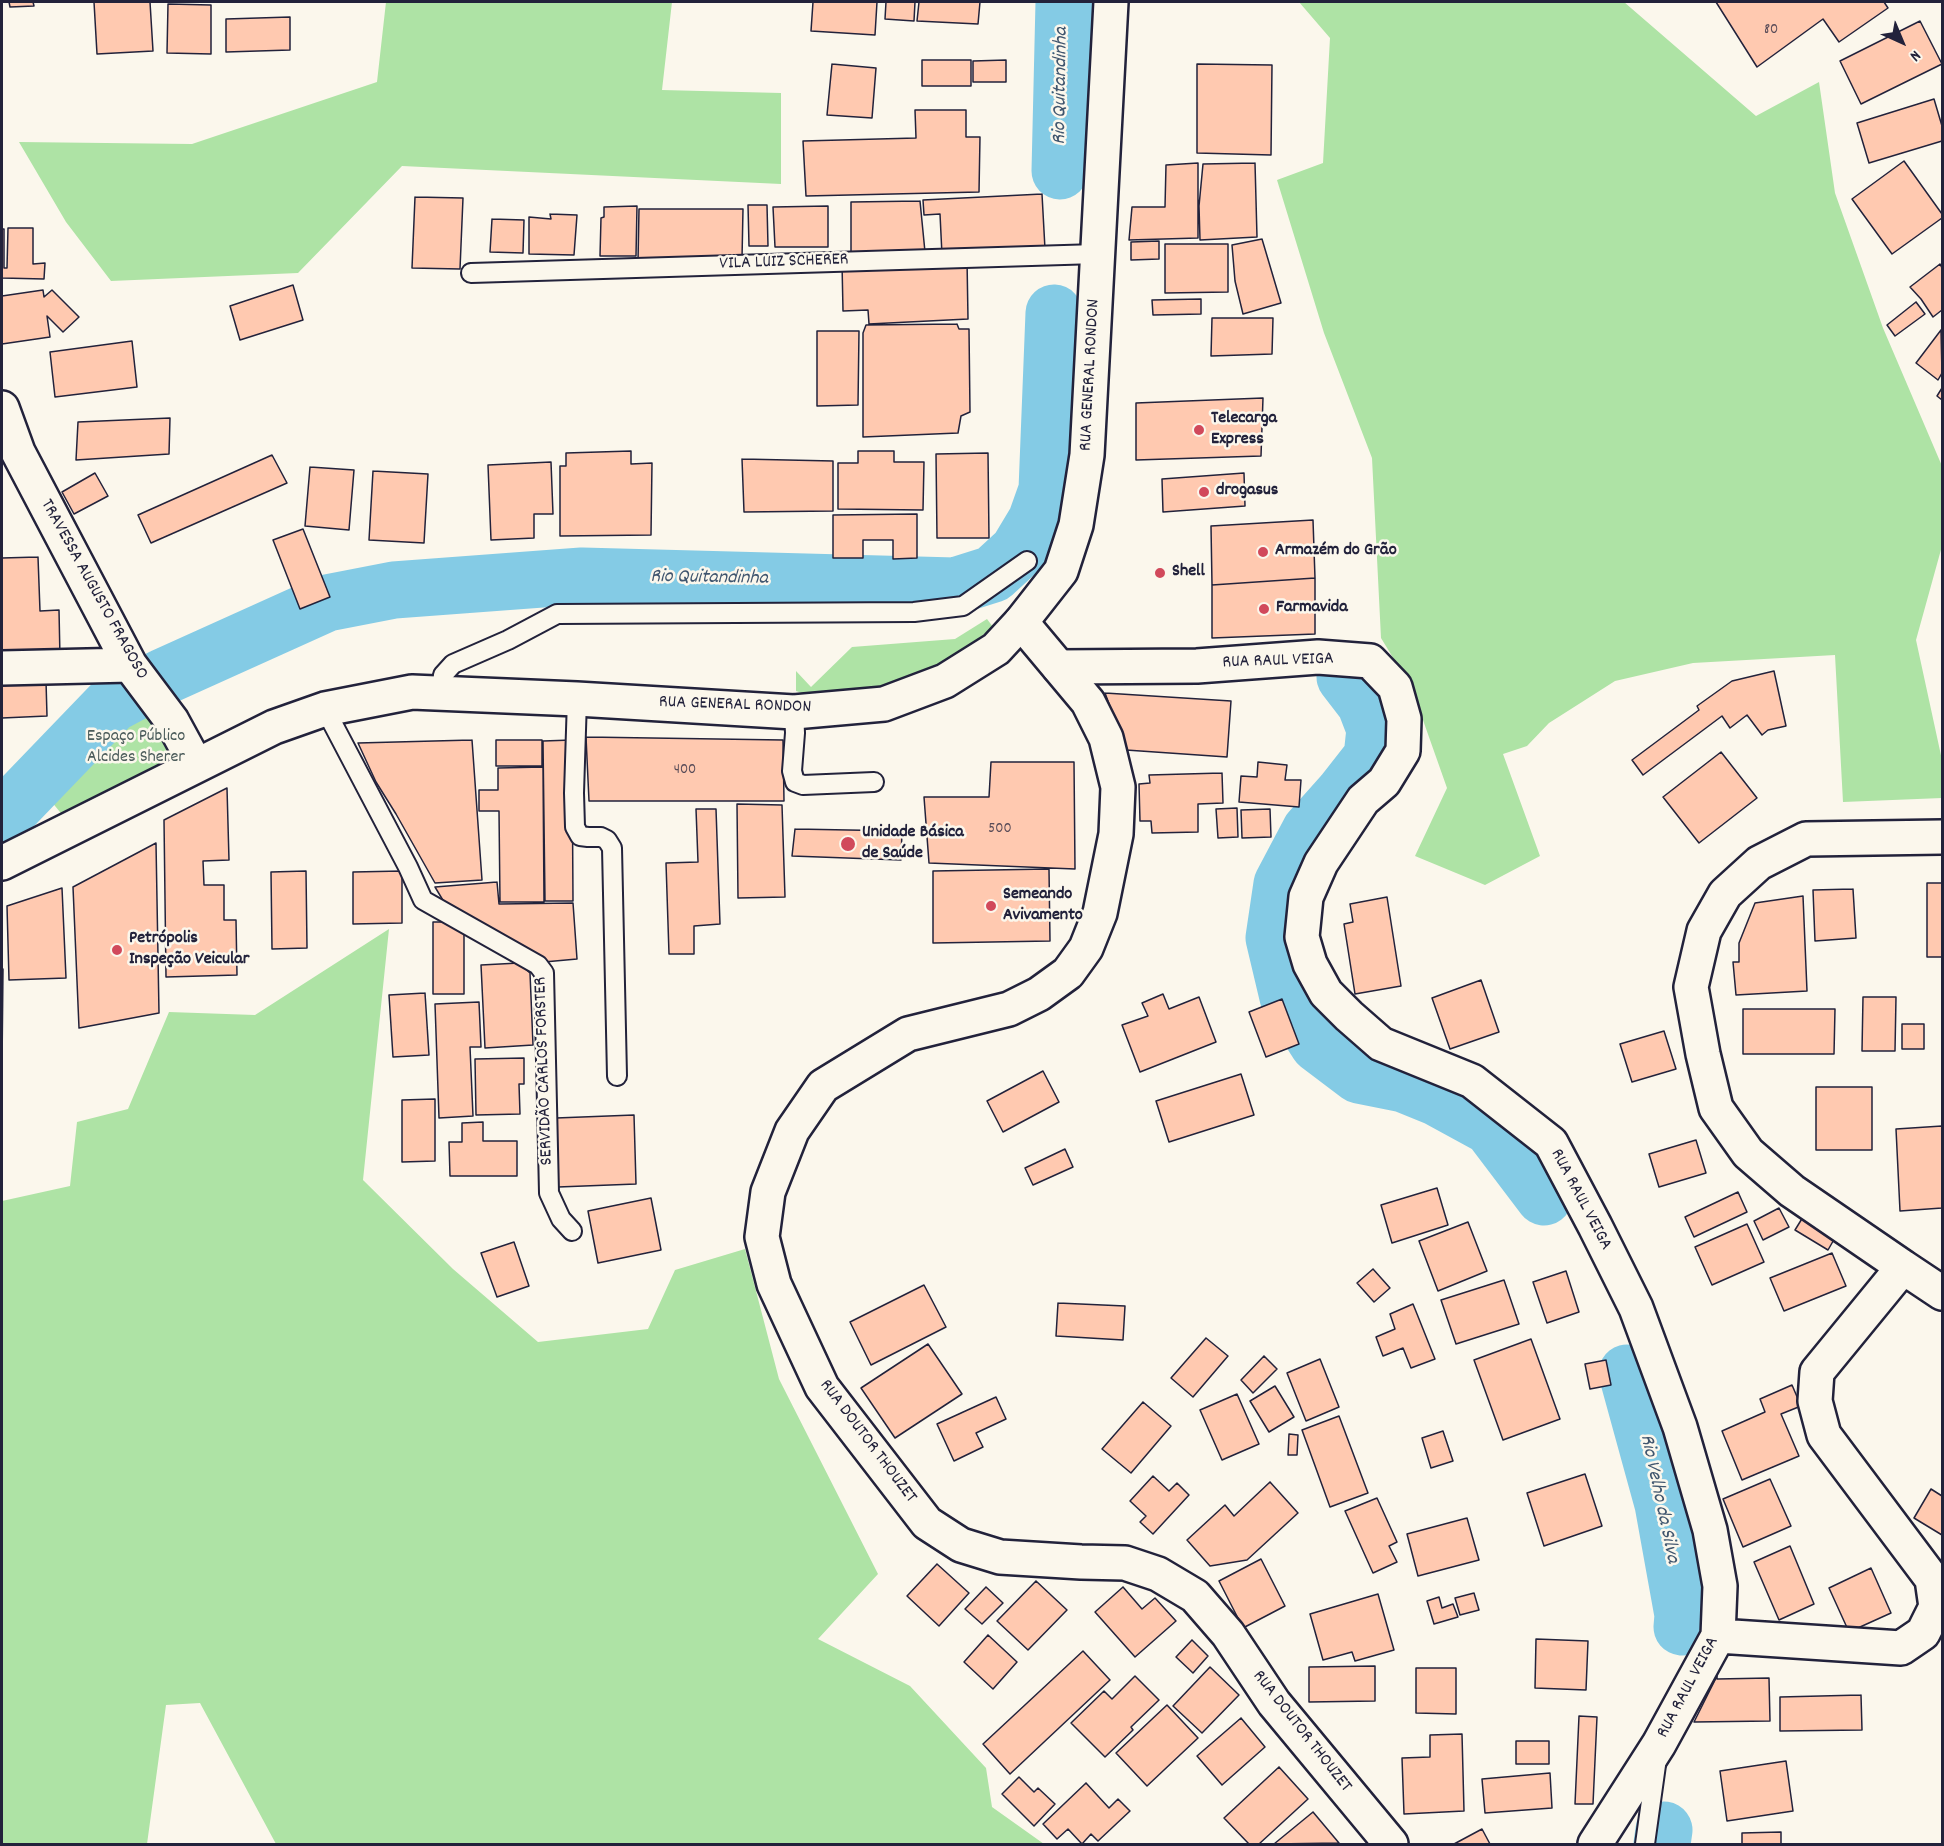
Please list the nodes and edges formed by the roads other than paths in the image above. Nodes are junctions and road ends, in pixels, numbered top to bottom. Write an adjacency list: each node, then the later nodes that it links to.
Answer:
1 (1111, 2): 2 (street, RUA GENERAL RONDON)
2 (1097, 254): 3 (lane, VILA LUIZ SCHERER); 6 (street, RUA GENERAL RONDON)
3 (471, 273)
4 (2, 408): 7 (street, TRAVESSA AUGUSTO FRAGOSO)
5 (1027, 561): 10 (lane)
6 (1022, 622): 8 (street, RUA DOUTOR THOUZET); 13 (street, RUA GENERAL RONDON)
7 (130, 665): 9 (street); 14 (street, TRAVESSA AUGUSTO FRAGOSO)
8 (1059, 667): 22 (street, RUA RAUL VEIGA); 24 (street, RUA DOUTOR THOUZET)
9 (2, 668)
10 (441, 693): 11 (street, RUA GENERAL RONDON); 12 (street, RUA GENERAL RONDON)
11 (577, 699): 13 (street, RUA GENERAL RONDON); 18 (lane)
12 (325, 709): 14 (street, RUA GENERAL RONDON); 19 (lane, SERVIDÃO CARLOS FORSTER)
13 (794, 712): 15 (lane)
14 (196, 765): 17 (street, RUA GENERAL RONDON)
15 (874, 782)
16 (1942, 837): 20 (street)
17 (2, 863)
18 (617, 1076)
19 (572, 1231)
20 (1903, 1267): 21 (street); 22 (street)
21 (1942, 1293)
22 (1719, 1636): 23 (street, RUA RAUL VEIGA)
23 (1659, 1744): 25 (street, RUA RAUL VEIGA); 26 (lane)
24 (1390, 1845)
25 (1595, 1845)
26 (1645, 1845)

